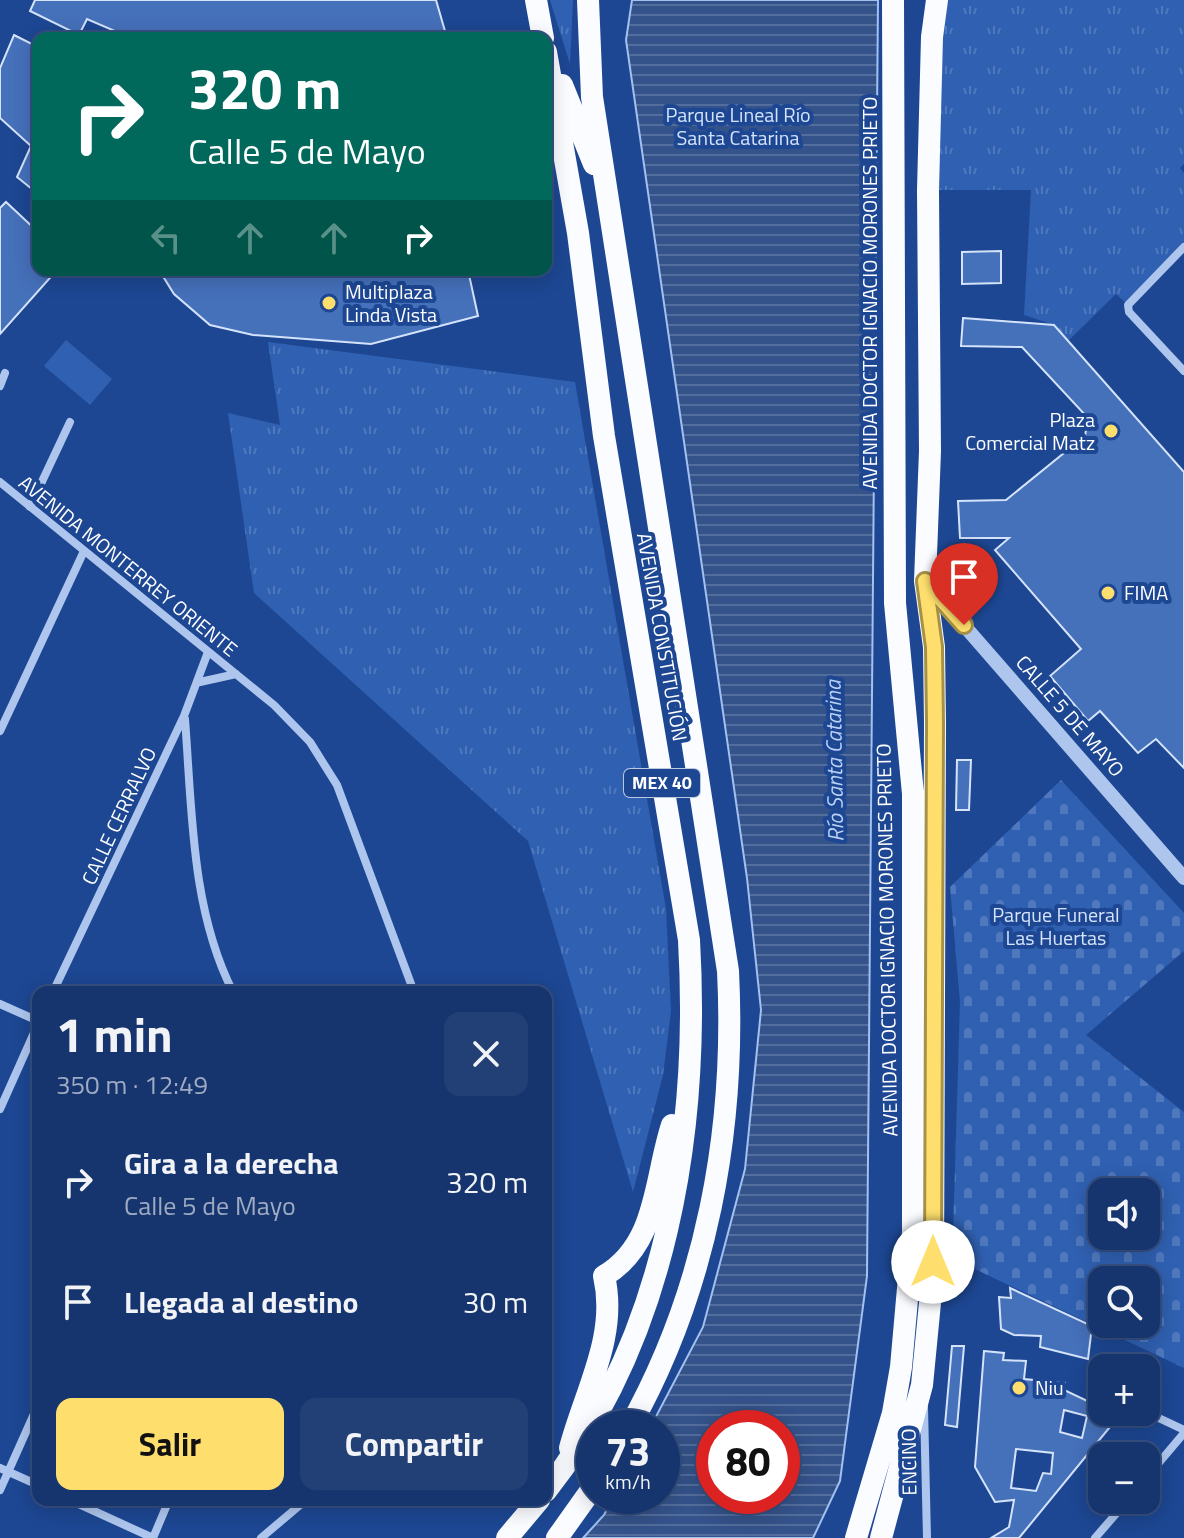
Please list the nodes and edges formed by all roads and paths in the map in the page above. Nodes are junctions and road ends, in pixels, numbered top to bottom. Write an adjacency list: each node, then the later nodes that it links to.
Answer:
1 (893, 0): 53 (highway, AVENIDA DOCTOR IGNACIO MORONES PRIETO)
2 (937, 1): 17 (highway)
3 (587, 3): 8 (highway, AVENIDA CONSTITUCIÓN / MEX 40)
4 (535, 5): 5 (highway)
5 (542, 32)
6 (552, 64): 8 (highway)
7 (552, 84): 30 (highway, AVENIDA CONSTITUCIÓN / MEX 40)
8 (607, 197): 33 (highway, AVENIDA CONSTITUCIÓN / MEX 40)
9 (1184, 247): 10 (street)
10 (1184, 371)
11 (5, 373): 12 (street)
12 (0, 386)
13 (70, 422): 15 (street)
14 (0, 482): 15 (street, AVENIDA MONTERREY ORIENTE)
15 (30, 507): 16 (street, AVENIDA MONTERREY ORIENTE)
16 (84, 551): 18 (street, AVENIDA MONTERREY ORIENTE); 22 (street)
17 (925, 581): 23 (street, CALLE 5 DE MAYO); 32 (highway)
18 (208, 652): 19 (street, AVENIDA MONTERREY ORIENTE); 20 (street, CALLE CERRALVO)
19 (236, 674): 20 (street, AVENIDA MONTERREY ORIENTE); 26 (street, AVENIDA MONTERREY ORIENTE)
20 (200, 682): 21 (street, CALLE CERRALVO)
21 (184, 716): 24 (street, CALLE CERRALVO); 25 (street)
22 (0, 731)
23 (1184, 878)
24 (56, 986)
25 (231, 986)
26 (412, 986)
27 (0, 1004): 28 (street)
28 (32, 1020)
29 (32, 1037): 31 (street)
30 (688, 1083): 38 (highway, AVENIDA CONSTITUCIÓN / MEX 40); 38 (highway)
31 (0, 1109)
32 (922, 1385): 54 (highway); 55 (street, ENCINO)
33 (638, 1410)
34 (32, 1416): 39 (street)
35 (1160, 1419): 36 (street)
36 (1184, 1432): 37 (street)
37 (1160, 1461)
38 (565, 1466): 41 (highway, AVENIDA CONSTITUCIÓN / MEX 40)
39 (4, 1470): 40 (street); 42 (street)
40 (32, 1482)
41 (552, 1483)
42 (0, 1490)
43 (83, 1506): 49 (street)
44 (166, 1506): 49 (street)
45 (299, 1506): 50 (street)
46 (534, 1506): 51 (highway)
47 (576, 1511): 52 (highway)
48 (1116, 1514): 56 (street)
49 (153, 1538)
50 (261, 1538)
51 (507, 1538)
52 (557, 1538)
53 (856, 1538)
54 (881, 1538)
55 (927, 1538)
56 (1095, 1538)

